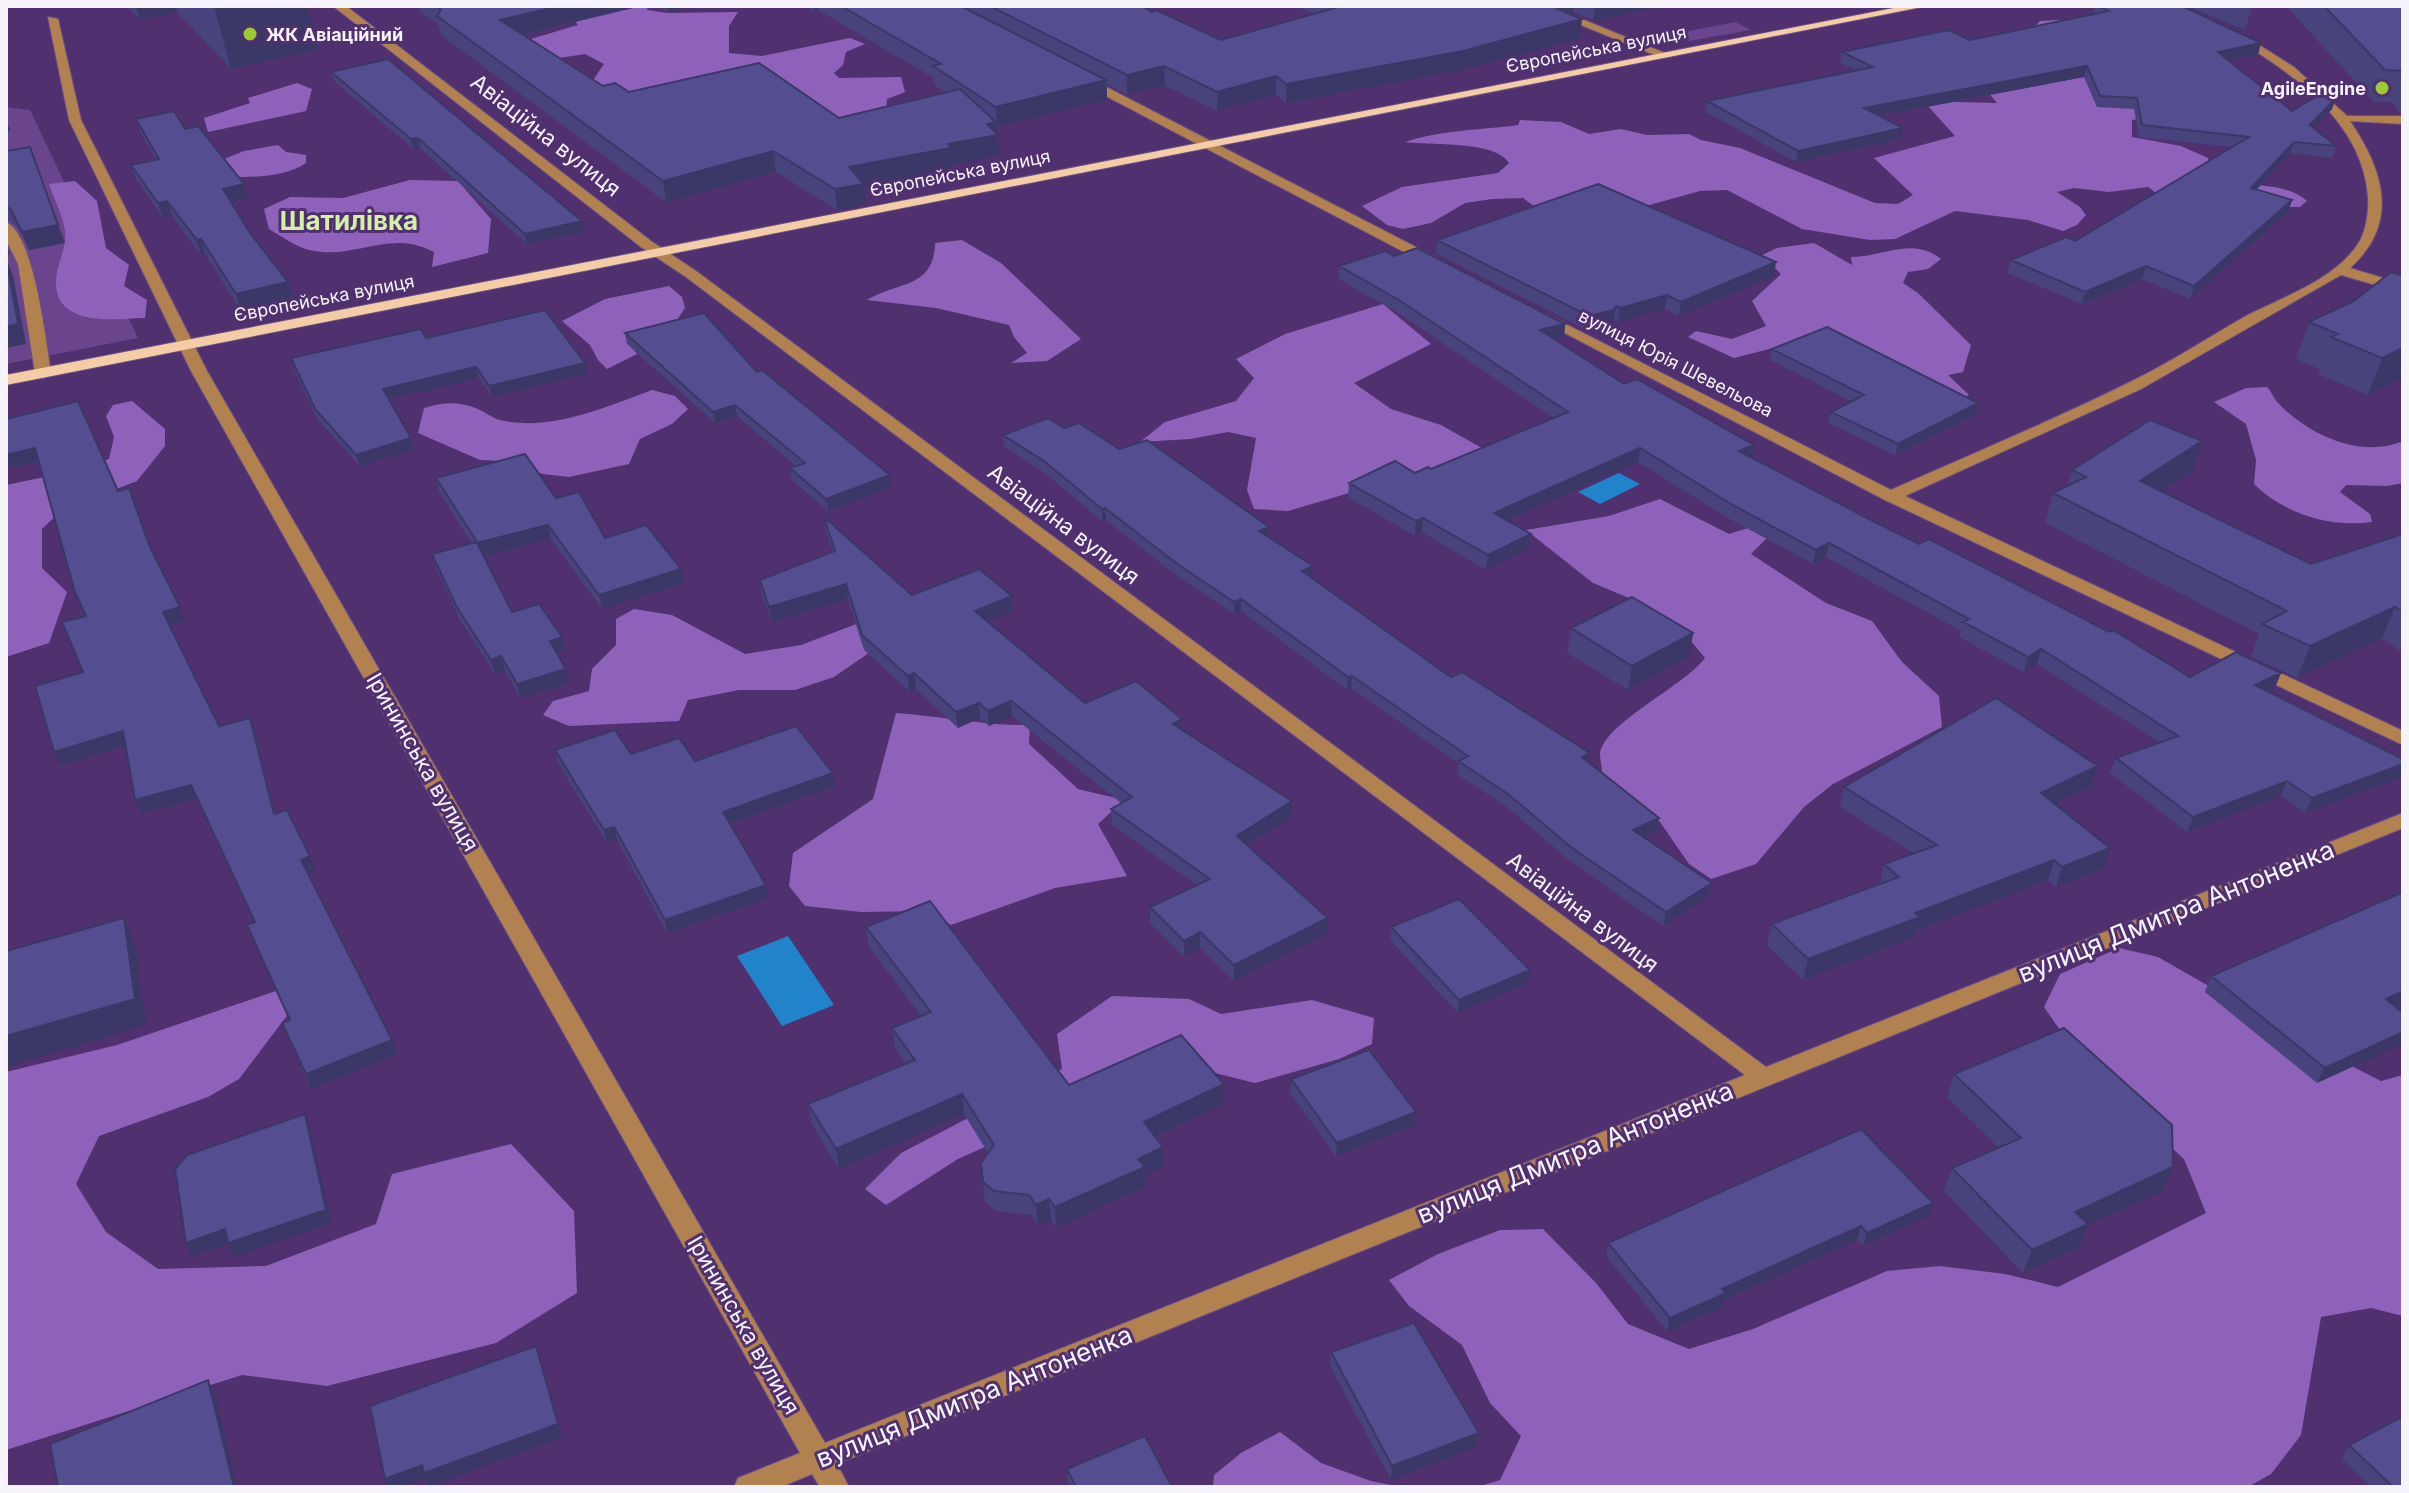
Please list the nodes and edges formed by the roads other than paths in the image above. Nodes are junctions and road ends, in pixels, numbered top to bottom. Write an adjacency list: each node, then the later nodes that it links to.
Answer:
1 (339, 6): 12 (street, Авіаційна вулиця)
2 (1540, 6): 6 (street)
3 (1921, 6): 6 (main road, Європейська вулиця)
4 (52, 19): 17 (street, Ірининська вулиця)
5 (2227, 31): 8 (street)
6 (1666, 56): 10 (main road, Європейська вулиця)
7 (1065, 70): 10 (street)
8 (2352, 118): 9 (street); 14 (street)
9 (2403, 120)
10 (1209, 145): 12 (main road, Європейська вулиця); 13 (street)
11 (6, 226): 18 (street)
12 (659, 253): 17 (main road, Європейська вулиця); 23 (street, Авіаційна вулиця)
13 (1443, 266)
14 (2341, 270): 15 (street); 20 (street)
15 (2403, 289)
16 (1527, 310): 20 (street, вулиця Юрія Шевельова)
17 (186, 345): 18 (main road, Європейська вулиця); 24 (street, Ірининська вулиця)
18 (43, 373): 19 (main road, Європейська вулиця)
19 (6, 380)
20 (1891, 496): 21 (street, вулиця Юрія Шевельова)
21 (2403, 739)
22 (2403, 820): 23 (street, вулиця Дмитра Антоненка)
23 (1762, 1076): 24 (street, вулиця Дмитра Антоненка)
24 (820, 1458): 25 (street, вулиця Дмитра Антоненка); 26 (street, Ірининська вулиця)
25 (748, 1487)
26 (835, 1487)

